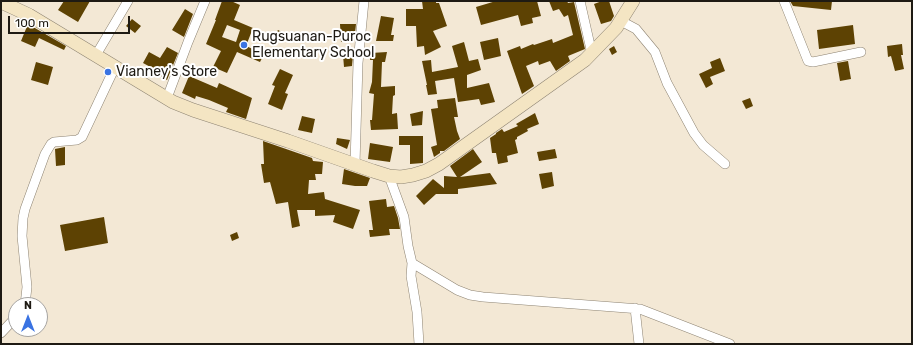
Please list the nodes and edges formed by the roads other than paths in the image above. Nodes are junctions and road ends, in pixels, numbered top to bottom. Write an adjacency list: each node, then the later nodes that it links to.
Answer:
1 (128, 1): 11 (street)
2 (205, 1): 13 (street)
3 (364, 1): 14 (street)
4 (580, 1): 10 (street)
5 (633, 1): 8 (street)
6 (784, 1): 9 (street)
7 (1, 2): 11 (street)
8 (621, 21): 10 (street); 15 (street)
9 (861, 52)
10 (592, 54): 16 (street)
11 (96, 55): 12 (street)
12 (116, 68): 13 (street); 18 (street)
13 (166, 98): 14 (street)
14 (355, 164): 16 (street)
15 (725, 164)
16 (389, 176): 17 (street)
17 (412, 263): 19 (street); 22 (street)
18 (26, 297)
19 (635, 308): 23 (street); 24 (street)
20 (8, 326): 21 (street)
21 (1, 333)
22 (419, 344)
23 (639, 344)
24 (730, 344)

